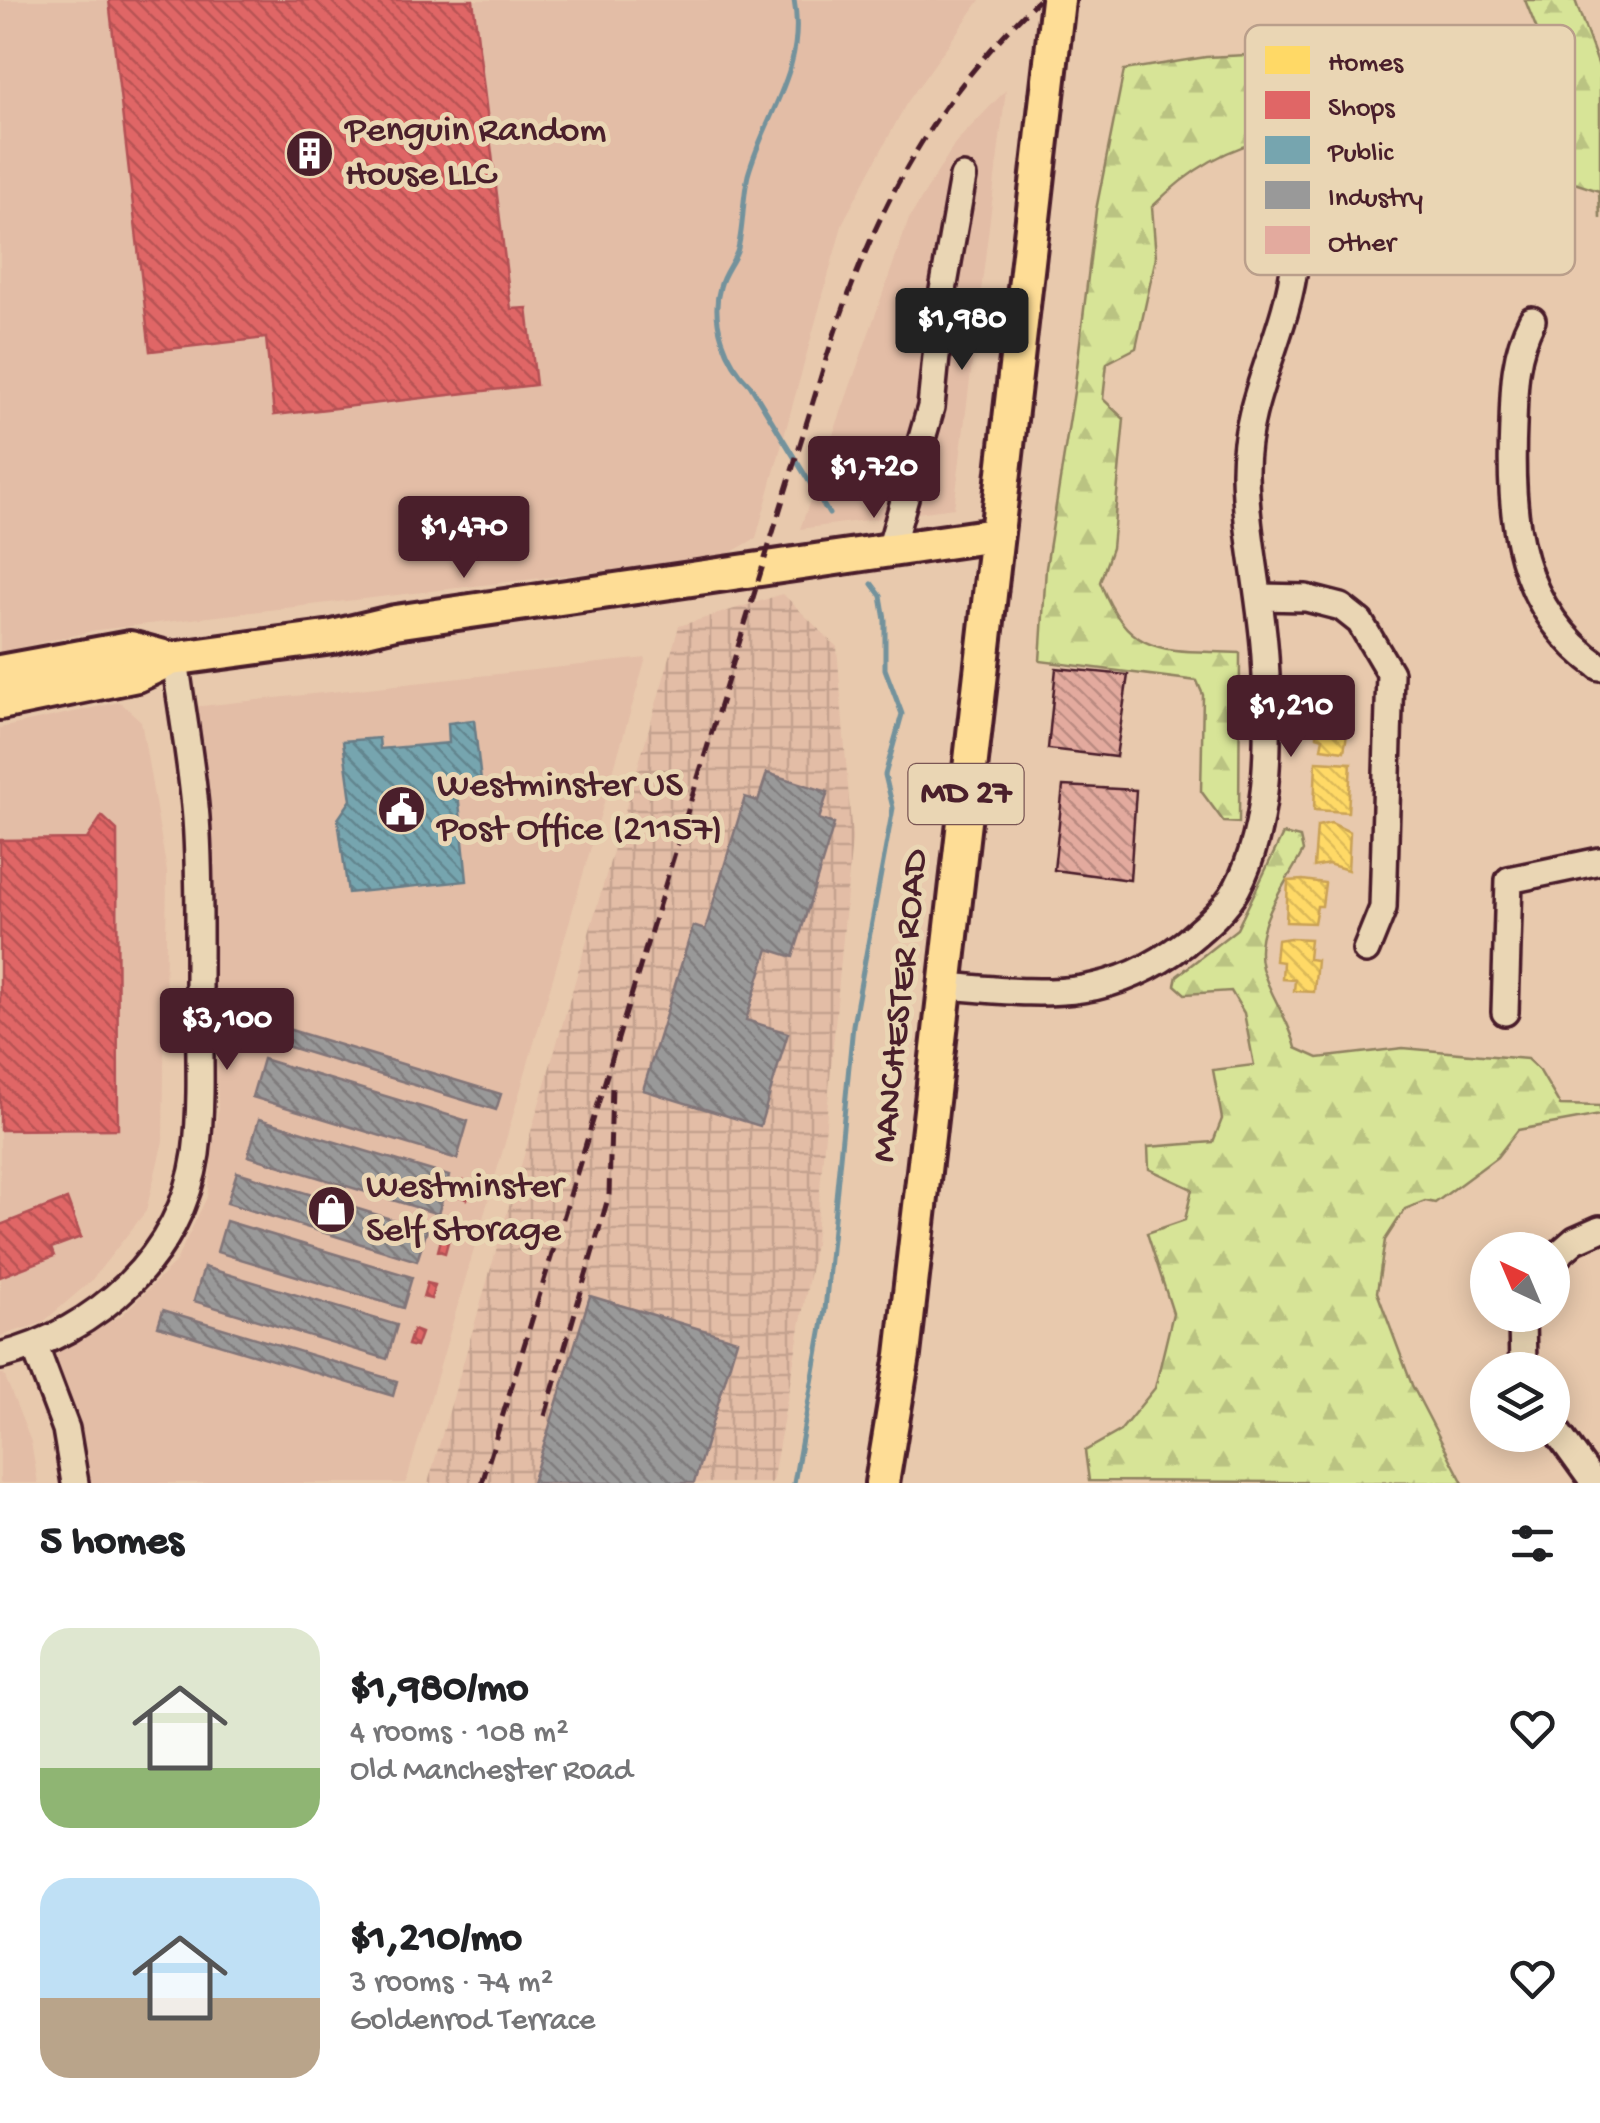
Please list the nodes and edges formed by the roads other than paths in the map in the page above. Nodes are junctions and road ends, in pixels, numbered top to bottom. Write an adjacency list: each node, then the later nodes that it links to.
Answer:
1 (1058, 6): 5 (main road, MANCHESTER ROAD / MD 27)
2 (963, 176): 6 (street)
3 (1293, 275): 7 (street)
4 (1532, 320): 9 (street)
5 (994, 535): 6 (main road); 14 (main road, MANCHESTER ROAD / MD 27)
6 (890, 550): 8 (main road)
7 (1260, 597): 13 (street); 14 (street)
8 (173, 659): 10 (main road); 11 (main road); 18 (street)
9 (1600, 667)
10 (0, 672)
11 (0, 703)
12 (1600, 861): 15 (street)
13 (1366, 950)
14 (945, 986): 22 (main road, MANCHESTER ROAD / MD 27)
15 (1505, 1012)
16 (1600, 1228): 17 (street)
17 (1570, 1244)
18 (35, 1347): 19 (street); 21 (street)
19 (0, 1356)
20 (1570, 1450): 23 (street)
21 (76, 1483)
22 (882, 1483)
23 (1594, 1483)

